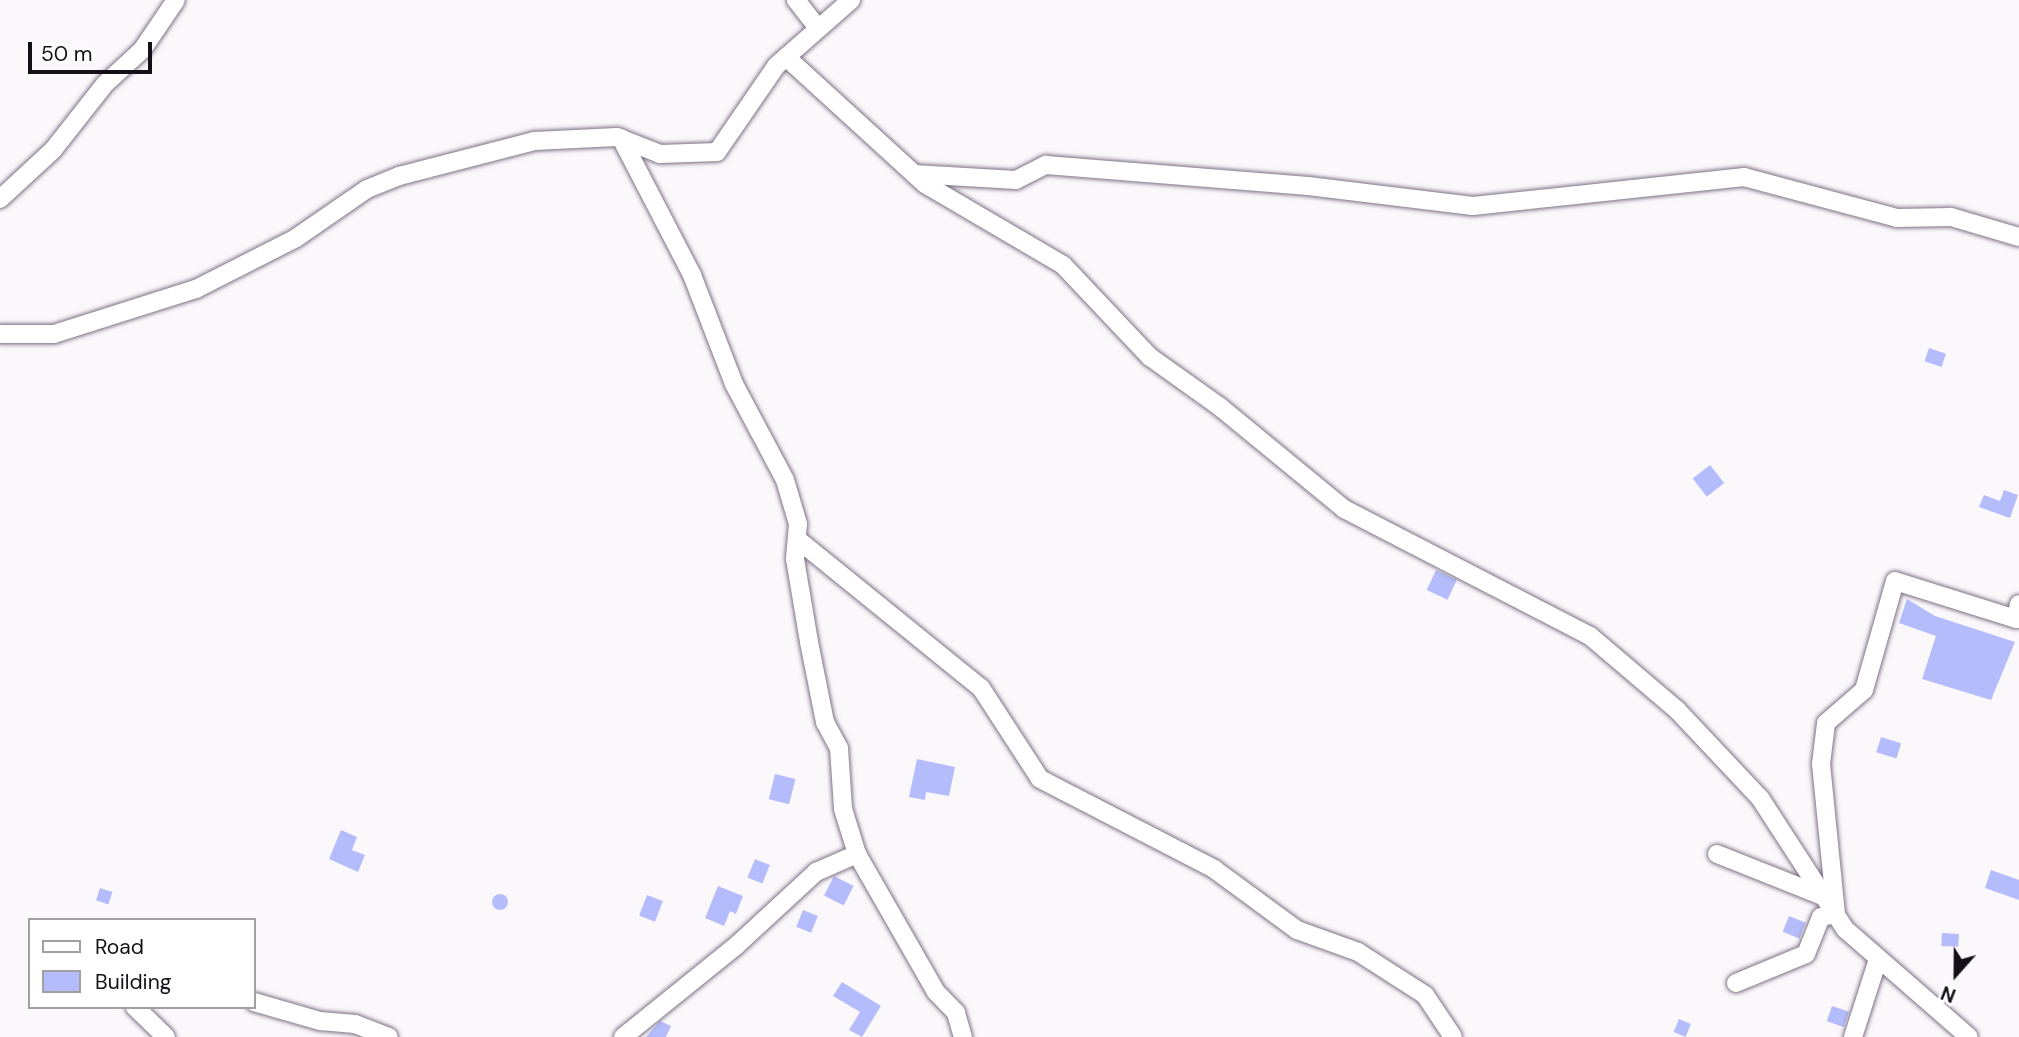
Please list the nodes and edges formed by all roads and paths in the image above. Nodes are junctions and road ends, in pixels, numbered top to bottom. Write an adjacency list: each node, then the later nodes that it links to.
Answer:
1 (176, 0): 8 (street)
2 (796, 0): 4 (street)
3 (851, 0): 4 (street)
4 (817, 27): 5 (street)
5 (786, 57): 6 (street); 7 (street)
6 (621, 138): 10 (street); 11 (street)
7 (914, 174): 9 (street); 15 (street)
8 (0, 199)
9 (2019, 237)
10 (0, 334)
11 (797, 539): 13 (street); 26 (street)
12 (2019, 604): 16 (street)
13 (858, 854): 24 (street); 25 (street)
14 (1717, 854): 15 (street)
15 (1825, 897): 16 (street)
16 (1836, 914): 17 (street); 18 (street)
17 (1878, 959): 21 (street); 27 (street)
18 (1736, 984)
19 (256, 1003): 23 (street)
20 (137, 1009): 22 (street)
21 (1947, 1029): 28 (street)
22 (166, 1037)
23 (389, 1037)
24 (623, 1037)
25 (963, 1037)
26 (1453, 1037)
27 (1853, 1037)
28 (1969, 1037)

